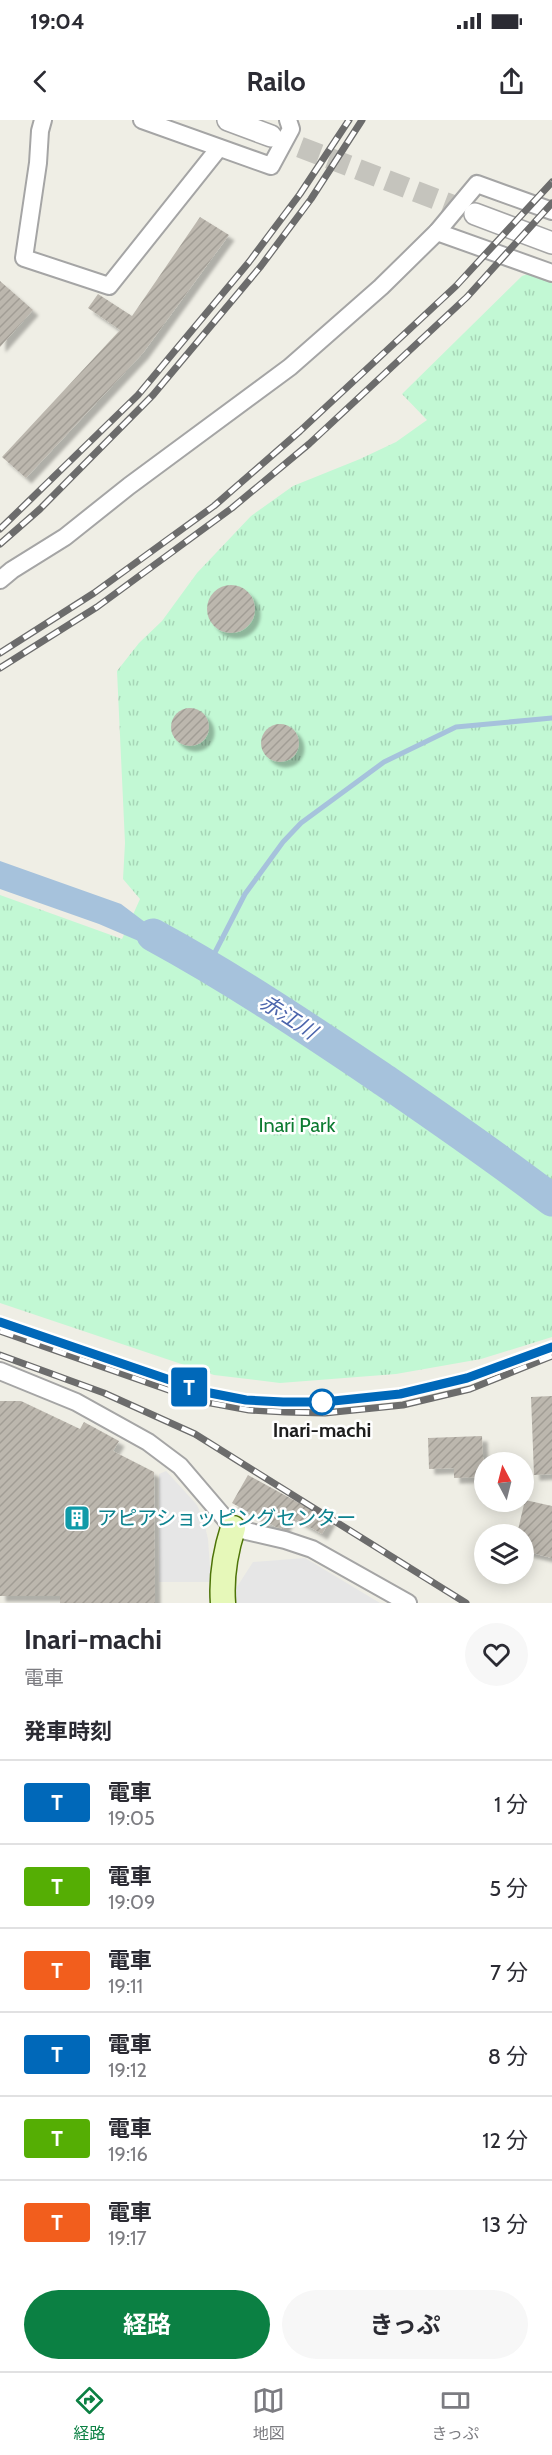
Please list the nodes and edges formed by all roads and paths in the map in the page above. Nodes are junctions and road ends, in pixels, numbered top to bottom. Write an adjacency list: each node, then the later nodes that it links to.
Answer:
1 (43, 120): 6 (street)
2 (142, 120): 6 (street)
3 (228, 120): 5 (street)
4 (288, 120): 6 (street)
5 (271, 136)
6 (219, 148)
7 (552, 211): 9 (street)
8 (474, 214): 10 (street)
9 (437, 232): 11 (street); 12 (street)
10 (552, 243)
11 (552, 273)
12 (0, 580)
13 (0, 1371): 14 (street)
14 (233, 1528): 15 (main road); 16 (street)
15 (223, 1603)
16 (408, 1603)

